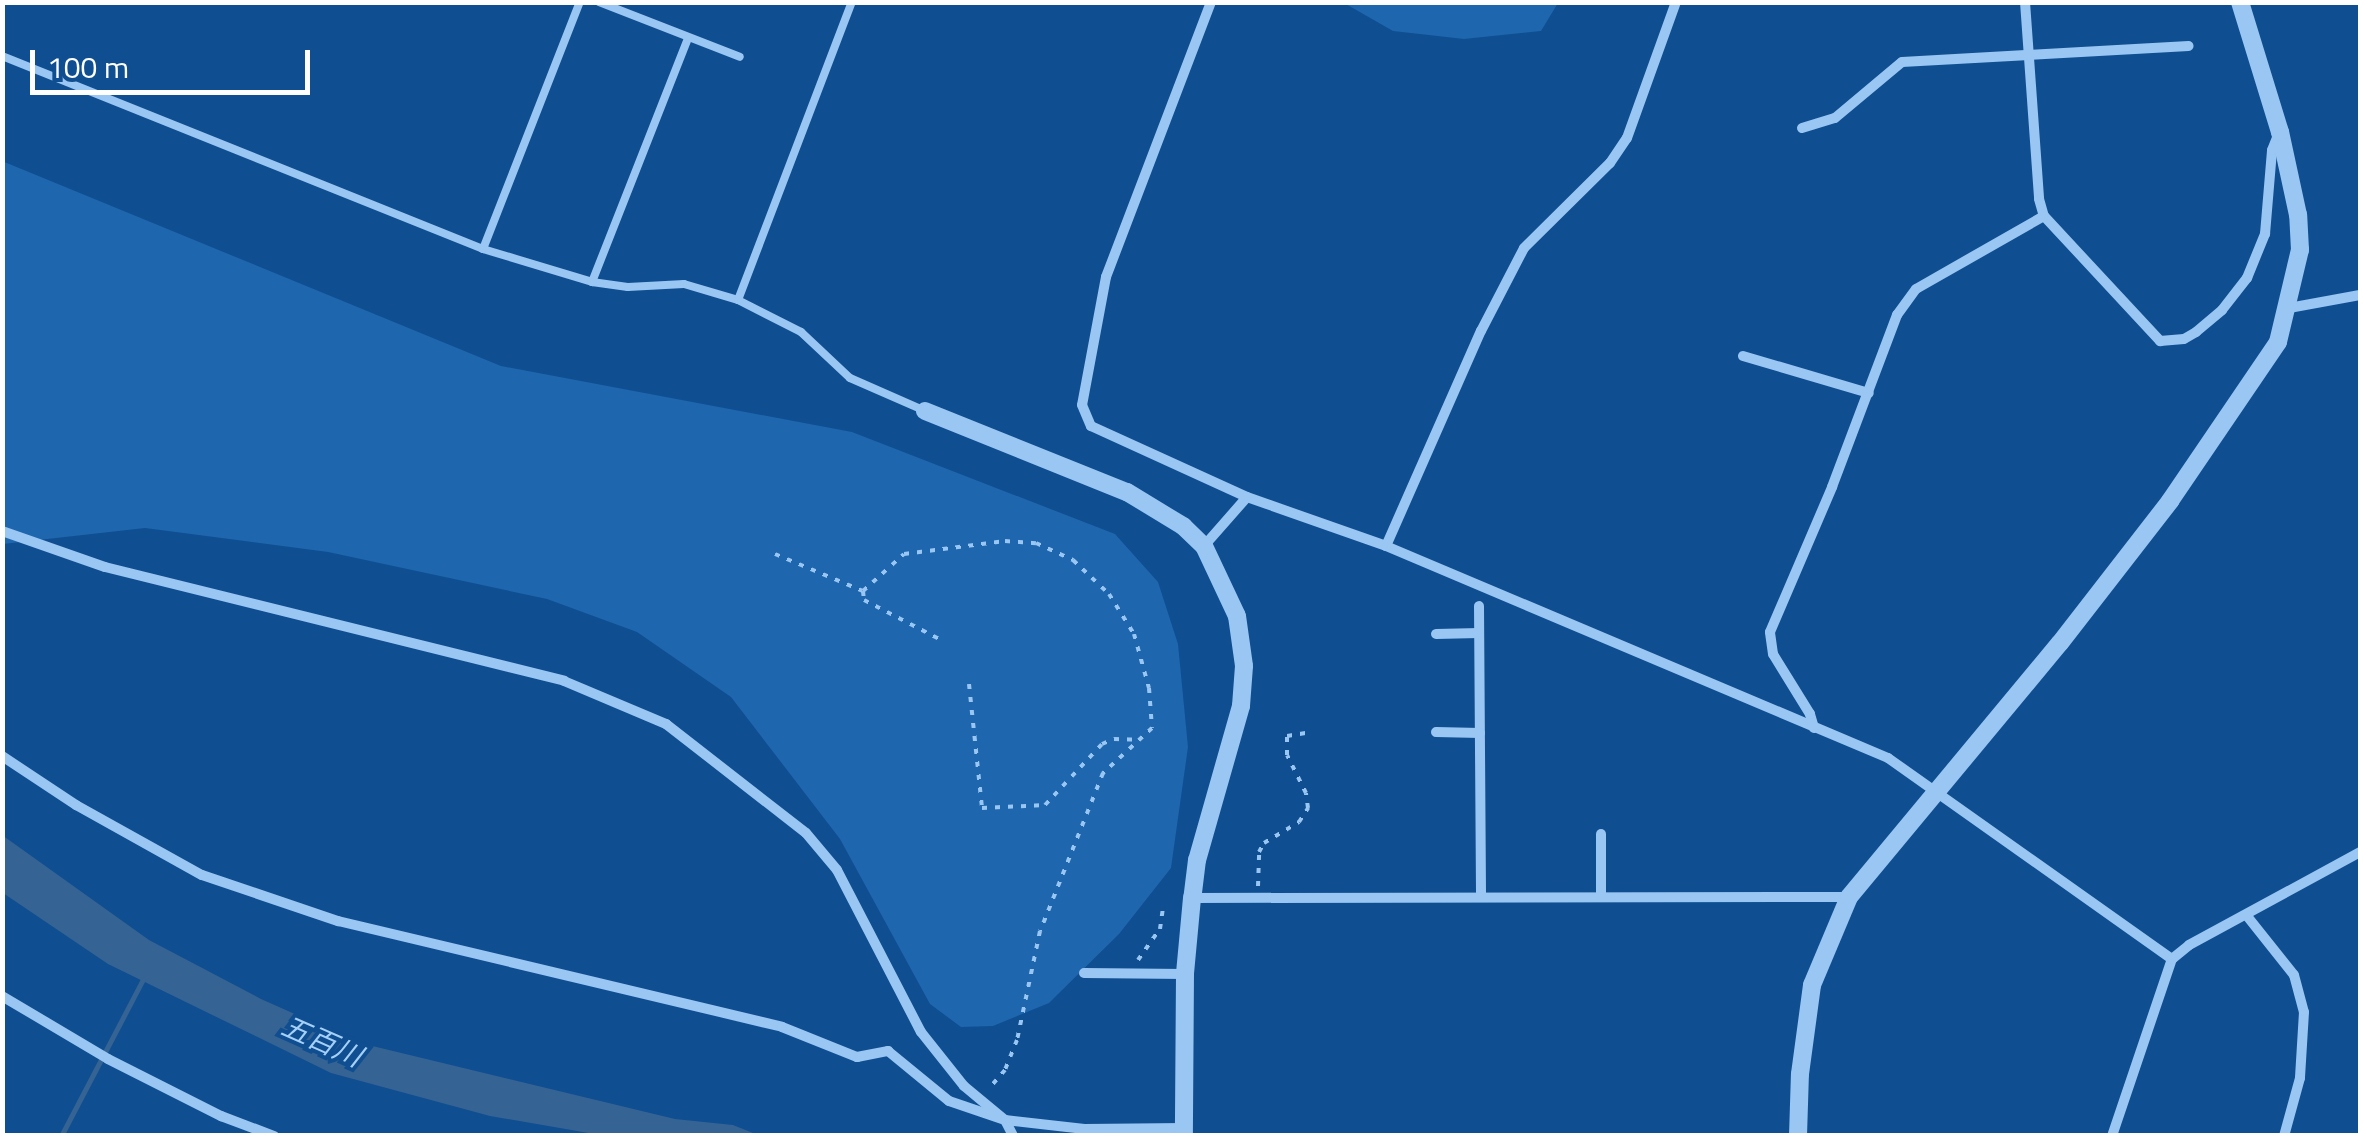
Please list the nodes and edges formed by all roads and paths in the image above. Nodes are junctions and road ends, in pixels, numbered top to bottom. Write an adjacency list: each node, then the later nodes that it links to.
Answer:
1 (580, 2): 16 (lane)
2 (600, 2): 8 (lane)
3 (852, 2): 19 (lane)
4 (1211, 2): 24 (street)
5 (1676, 2): 27 (street)
6 (2025, 2): 12 (street)
7 (2240, 2): 14 (street)
8 (688, 38): 11 (lane); 17 (lane)
9 (2189, 46): 12 (street)
10 (2, 56): 16 (lane)
11 (740, 56)
12 (2029, 58): 13 (street); 15 (street)
13 (1802, 128)
14 (2280, 132): 15 (street); 20 (street)
15 (2044, 216): 22 (street)
16 (483, 249): 17 (lane)
17 (592, 282): 19 (lane)
18 (2360, 295): 20 (street)
19 (738, 300): 23 (lane)
20 (2289, 308): 41 (street)
21 (1743, 356): 22 (street)
22 (1869, 393): 35 (street)
23 (925, 411): 26 (street)
24 (1247, 497): 26 (street); 27 (street)
25 (2, 531): 56 (street)
26 (1204, 546): 47 (street)
27 (1386, 546): 35 (street)
28 (776, 554): 29 (path)
29 (863, 590): 33 (path); 39 (path)
30 (1479, 606): 32 (street)
31 (1436, 634): 32 (street)
32 (1479, 634): 38 (street)
33 (943, 641)
34 (969, 684): 39 (path)
35 (1814, 728): 41 (street)
36 (1312, 732): 48 (path)
37 (1436, 732): 38 (street)
38 (1480, 733): 45 (street)
39 (1140, 740): 56 (path)
40 (2, 756): 57 (street)
41 (1933, 790): 46 (street); 51 (street)
42 (1601, 834): 44 (street)
43 (2360, 852): 50 (street)
44 (1602, 895): 45 (street); 46 (street)
45 (1481, 896): 48 (street)
46 (1849, 897): 61 (street)
47 (1192, 898): 48 (street); 54 (street)
48 (1258, 898)
49 (1163, 907): 53 (path)
50 (2247, 916): 51 (street); 63 (street)
51 (2172, 959): 62 (street)
52 (1084, 974): 53 (street)
53 (1134, 974): 54 (street)
54 (1185, 974): 58 (street)
55 (2, 996): 59 (street)
56 (979, 1100): 57 (street)
57 (1005, 1120): 58 (street); 60 (street)
58 (1184, 1132)
59 (274, 1136)
60 (1013, 1136)
61 (1798, 1136)
62 (2112, 1136)
63 (2284, 1136)

